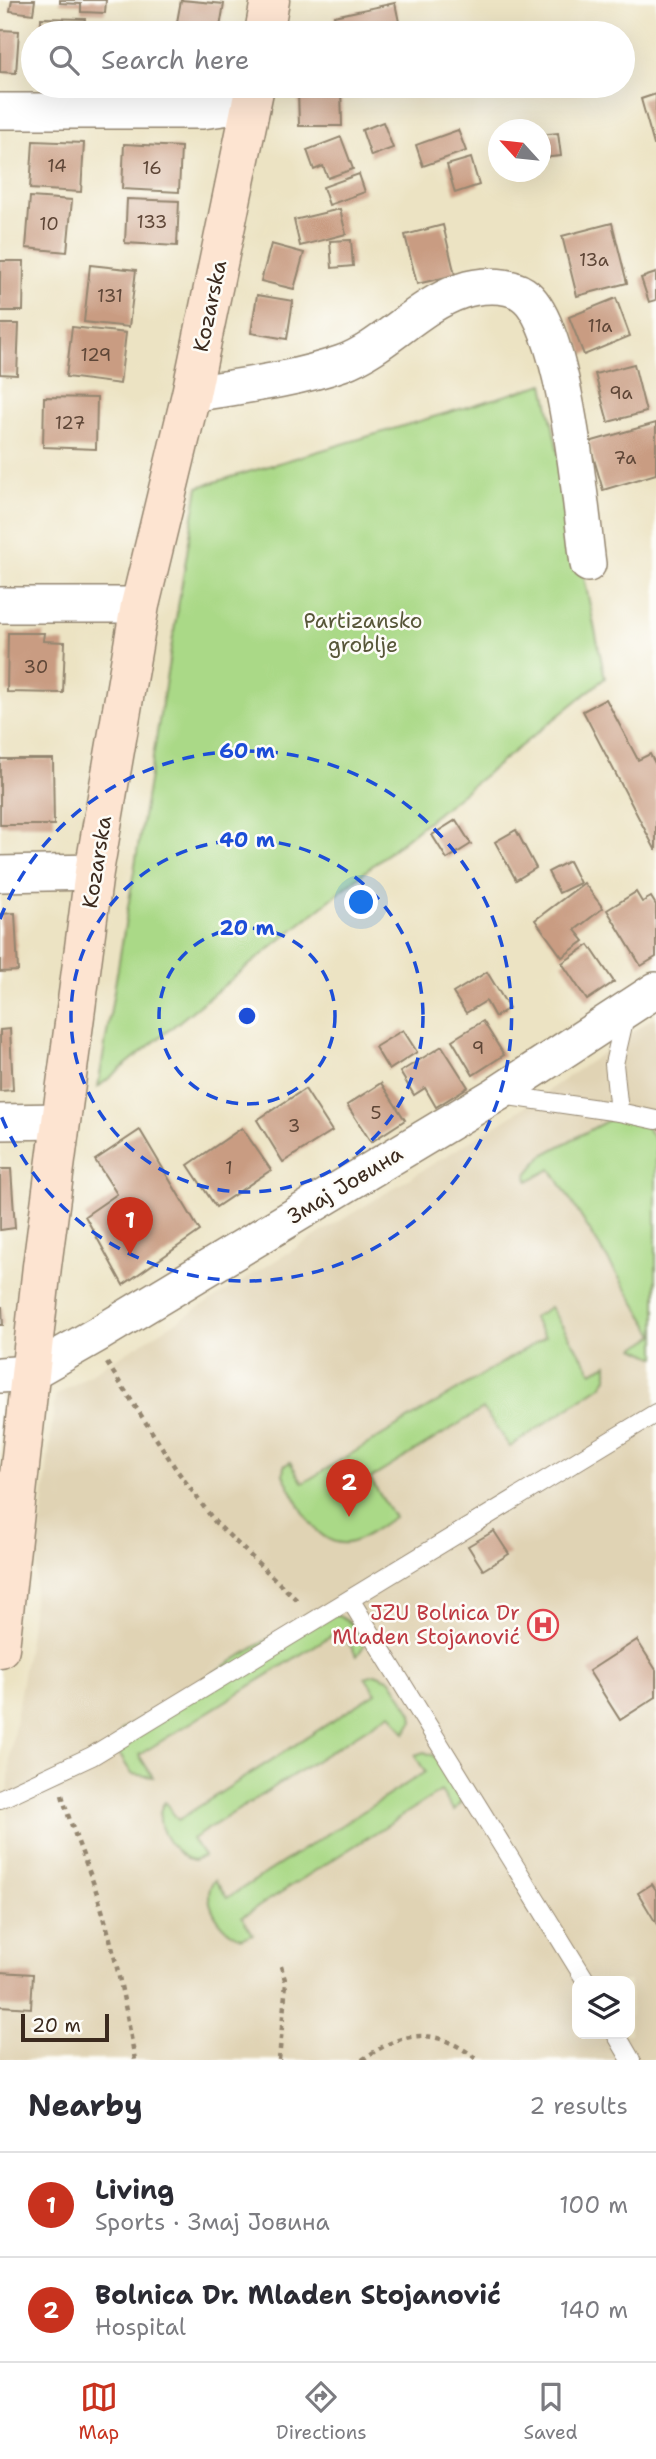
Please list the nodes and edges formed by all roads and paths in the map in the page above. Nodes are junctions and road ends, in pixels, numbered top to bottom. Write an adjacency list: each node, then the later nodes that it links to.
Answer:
1 (270, 0): 2 (street)
2 (266, 21)
3 (243, 98): 5 (street)
4 (252, 98): 6 (street, Kozarska)
5 (0, 111)
6 (191, 394): 7 (street); 9 (street, Kozarska)
7 (588, 564)
8 (0, 605): 9 (street)
9 (140, 605): 10 (street, Kozarska)
10 (94, 872): 11 (street); 17 (street, Kozarska)
11 (0, 874)
12 (656, 990): 13 (street, Змај Јовина)
13 (626, 1010): 14 (street, Змај Јовина); 15 (lane)
14 (496, 1094): 15 (lane); 19 (street, Змај Јовина)
15 (619, 1112): 16 (lane)
16 (656, 1120)
17 (61, 1121): 18 (street); 20 (street, Kozarska)
18 (0, 1122)
19 (91, 1338): 20 (street, Змај Јовина); 23 (path)
20 (15, 1374): 24 (street, Kozarska)
21 (656, 1413): 22 (lane)
22 (351, 1601): 23 (lane); 28 (lane)
23 (319, 1620): 25 (lane)
24 (0, 1648)
25 (56, 1775): 26 (lane); 30 (path)
26 (0, 1799)
27 (280, 1963): 31 (path)
28 (583, 1976)
29 (619, 2039): 34 (lane)
30 (133, 2060)
31 (279, 2060)
32 (362, 2060): 33 (path)
33 (478, 2060)
34 (631, 2060)

